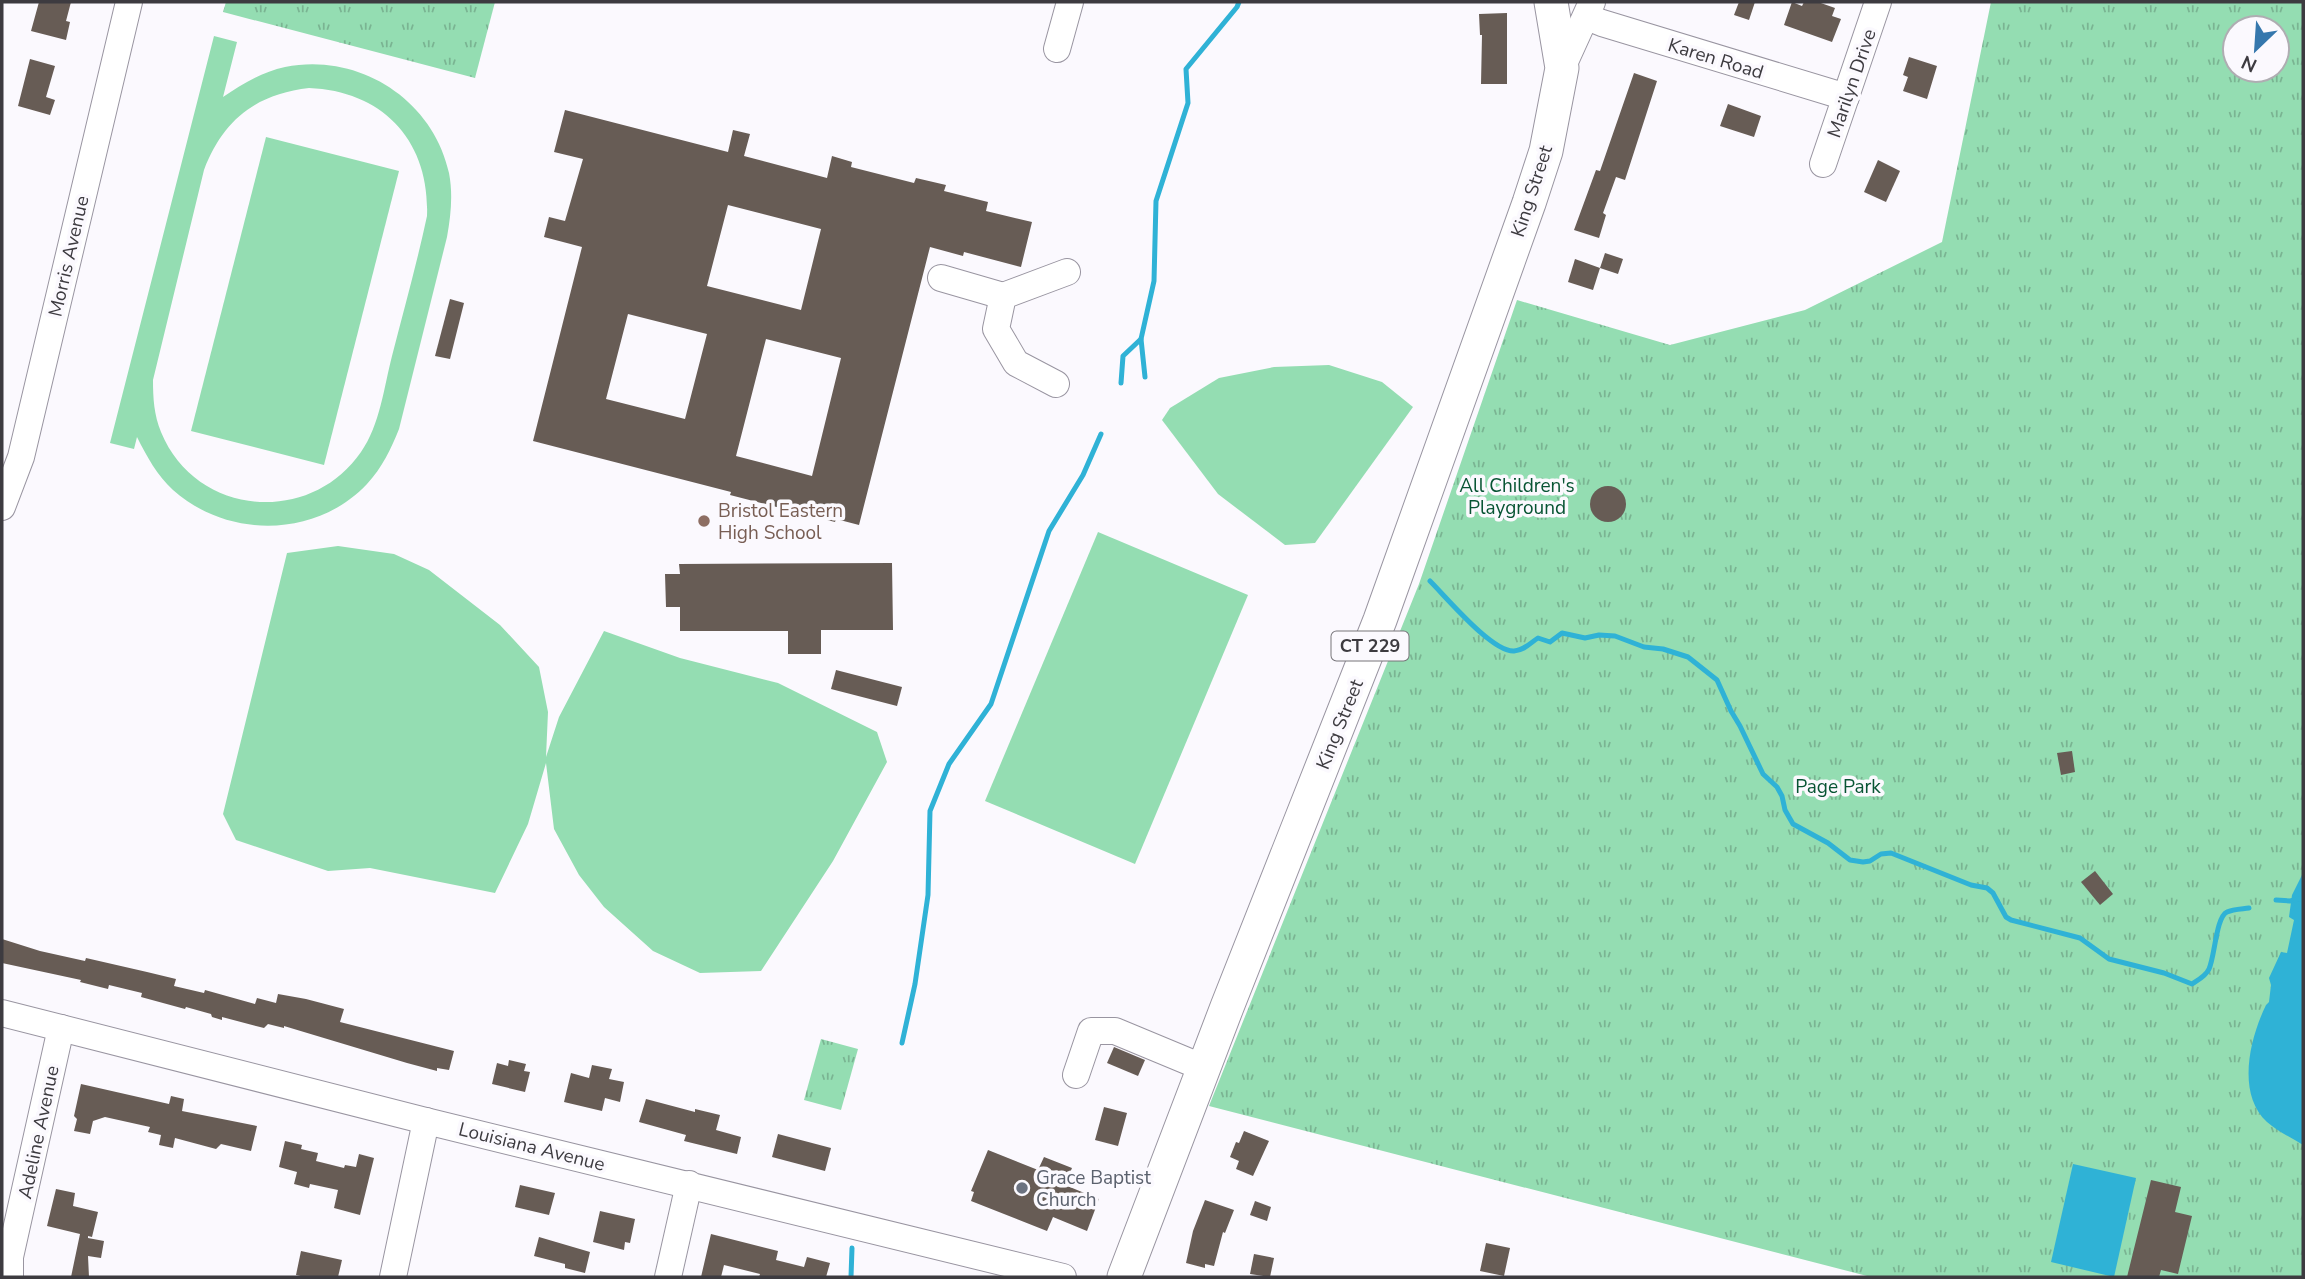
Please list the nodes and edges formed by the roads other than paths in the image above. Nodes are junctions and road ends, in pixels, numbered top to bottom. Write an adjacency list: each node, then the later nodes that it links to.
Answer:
1 (129, 2): 14 (street, Morris Avenue)
2 (1070, 2): 6 (street)
3 (1551, 2): 7 (main road, King Street / CT 229)
4 (1878, 2): 8 (street, Marilyn Drive)
5 (1589, 9): 7 (street); 8 (street, Karen Road)
6 (1057, 49)
7 (1562, 68): 17 (main road, King Street / CT 229)
8 (1846, 97): 9 (street, Marilyn Drive)
9 (1823, 164)
10 (1067, 272): 12 (street)
11 (941, 278): 12 (street)
12 (1003, 296): 13 (street)
13 (1056, 384)
14 (2, 507)
15 (2, 1013): 16 (street, Louisiana Avenue)
16 (61, 1028): 19 (street, Louisiana Avenue); 21 (street, Adeline Avenue)
17 (1204, 1068): 18 (street); 25 (main road, King Street / CT 229)
18 (1076, 1075)
19 (426, 1121): 20 (street, Louisiana Avenue); 22 (street)
20 (689, 1184): 23 (street); 24 (street, Louisiana Avenue)
21 (10, 1277)
22 (393, 1277)
23 (668, 1277)
24 (1063, 1277)
25 (1124, 1277)

